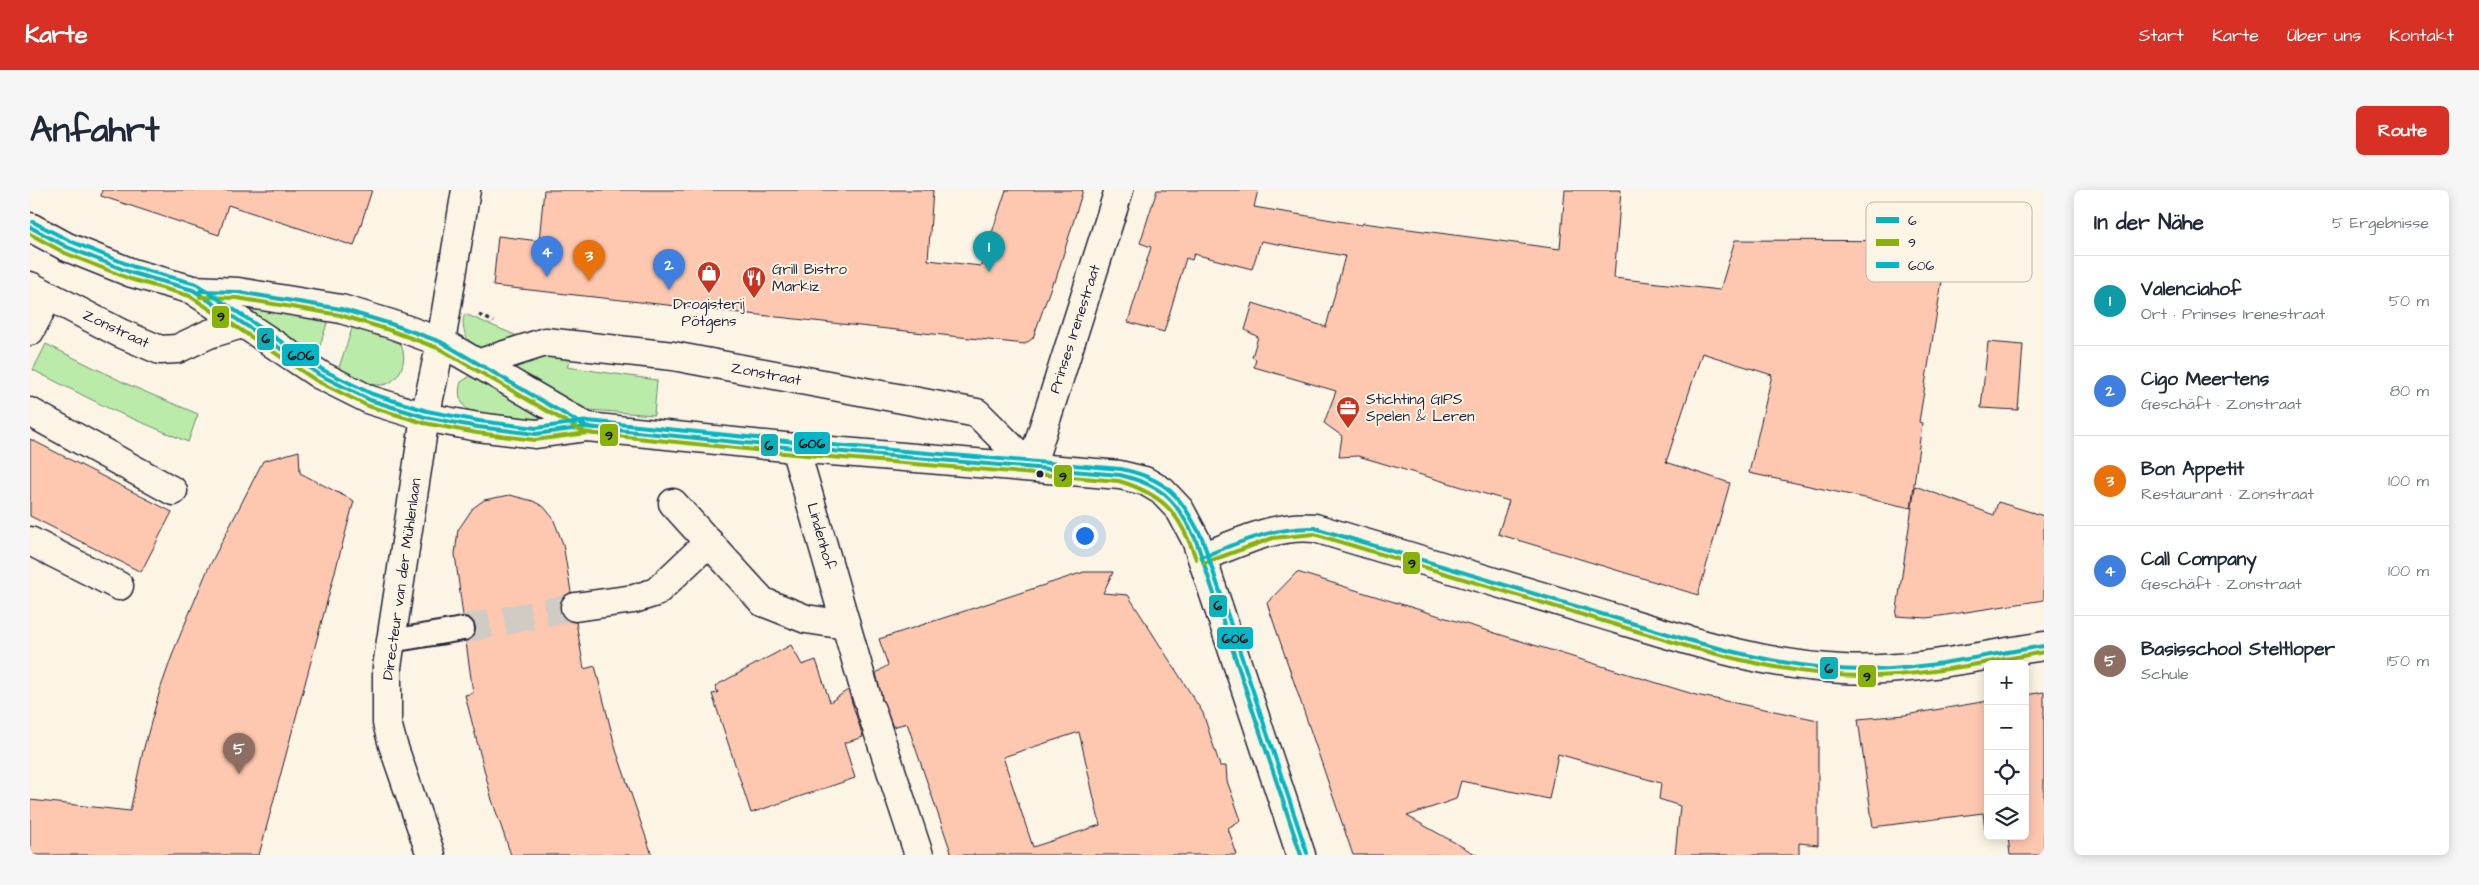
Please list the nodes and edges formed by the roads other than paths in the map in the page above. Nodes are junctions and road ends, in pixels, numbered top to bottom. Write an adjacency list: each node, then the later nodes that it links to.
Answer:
1 (466, 190): 8 (street)
2 (1119, 190): 14 (street, Prinses Irenestraat)
3 (30, 226): 4 (street)
4 (193, 290): 6 (street); 8 (street)
5 (39, 291): 6 (street, Zonstraat); 7 (street, Zonstraat)
6 (242, 324): 11 (street)
7 (30, 331)
8 (441, 342): 9 (street); 11 (street)
9 (480, 363): 12 (street); 14 (street, Zonstraat)
10 (30, 412): 15 (street)
11 (425, 417): 12 (street); 24 (street, Directeur van der Mühlenlaan)
12 (587, 427): 13 (street)
13 (796, 448): 14 (street); 22 (street, Lindenhof)
14 (1031, 467): 19 (street)
15 (173, 491)
16 (673, 503): 18 (street)
17 (30, 541): 20 (street)
18 (709, 542): 21 (street); 22 (street)
19 (1202, 557): 25 (street); 28 (street)
20 (119, 586)
21 (575, 606)
22 (846, 625): 27 (street, Lindenhof)
23 (463, 628): 24 (lane)
24 (391, 641): 26 (street, Directeur van der Mühlenlaan)
25 (2044, 646)
26 (431, 855)
27 (919, 855)
28 (1301, 855)

